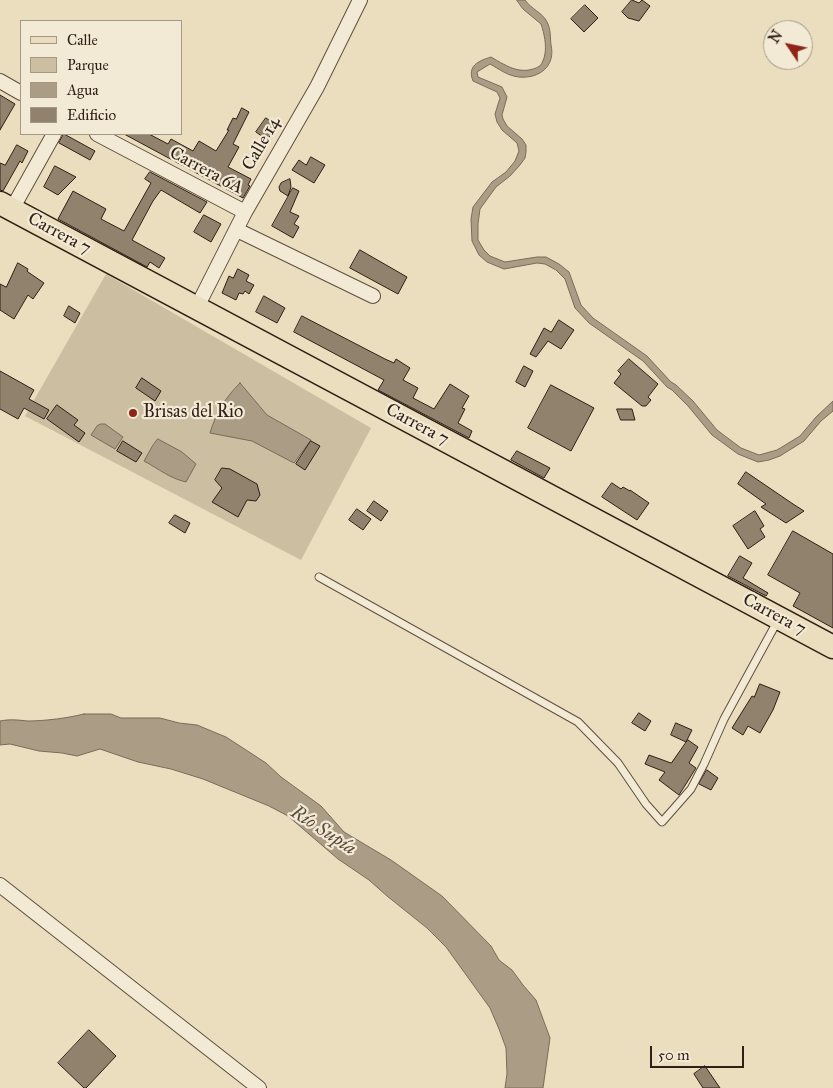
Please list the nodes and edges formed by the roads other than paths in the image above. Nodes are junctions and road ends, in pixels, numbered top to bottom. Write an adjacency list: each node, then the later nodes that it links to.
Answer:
1 (360, 0): 7 (street, Calle 14)
2 (0, 81): 3 (street)
3 (20, 92)
4 (53, 135): 6 (street)
5 (99, 135): 7 (street, Carrera 6A)
6 (6, 206): 10 (main road, Carrera 7)
7 (245, 212): 8 (street, Calle 14)
8 (237, 230): 9 (street); 10 (street, Calle 14)
9 (373, 296)
10 (197, 307): 12 (main road, Carrera 7)
11 (319, 577): 12 (lane)
12 (779, 618): 13 (main road, Carrera 7)
13 (833, 647)
14 (0, 884): 15 (street)
15 (259, 1088)

